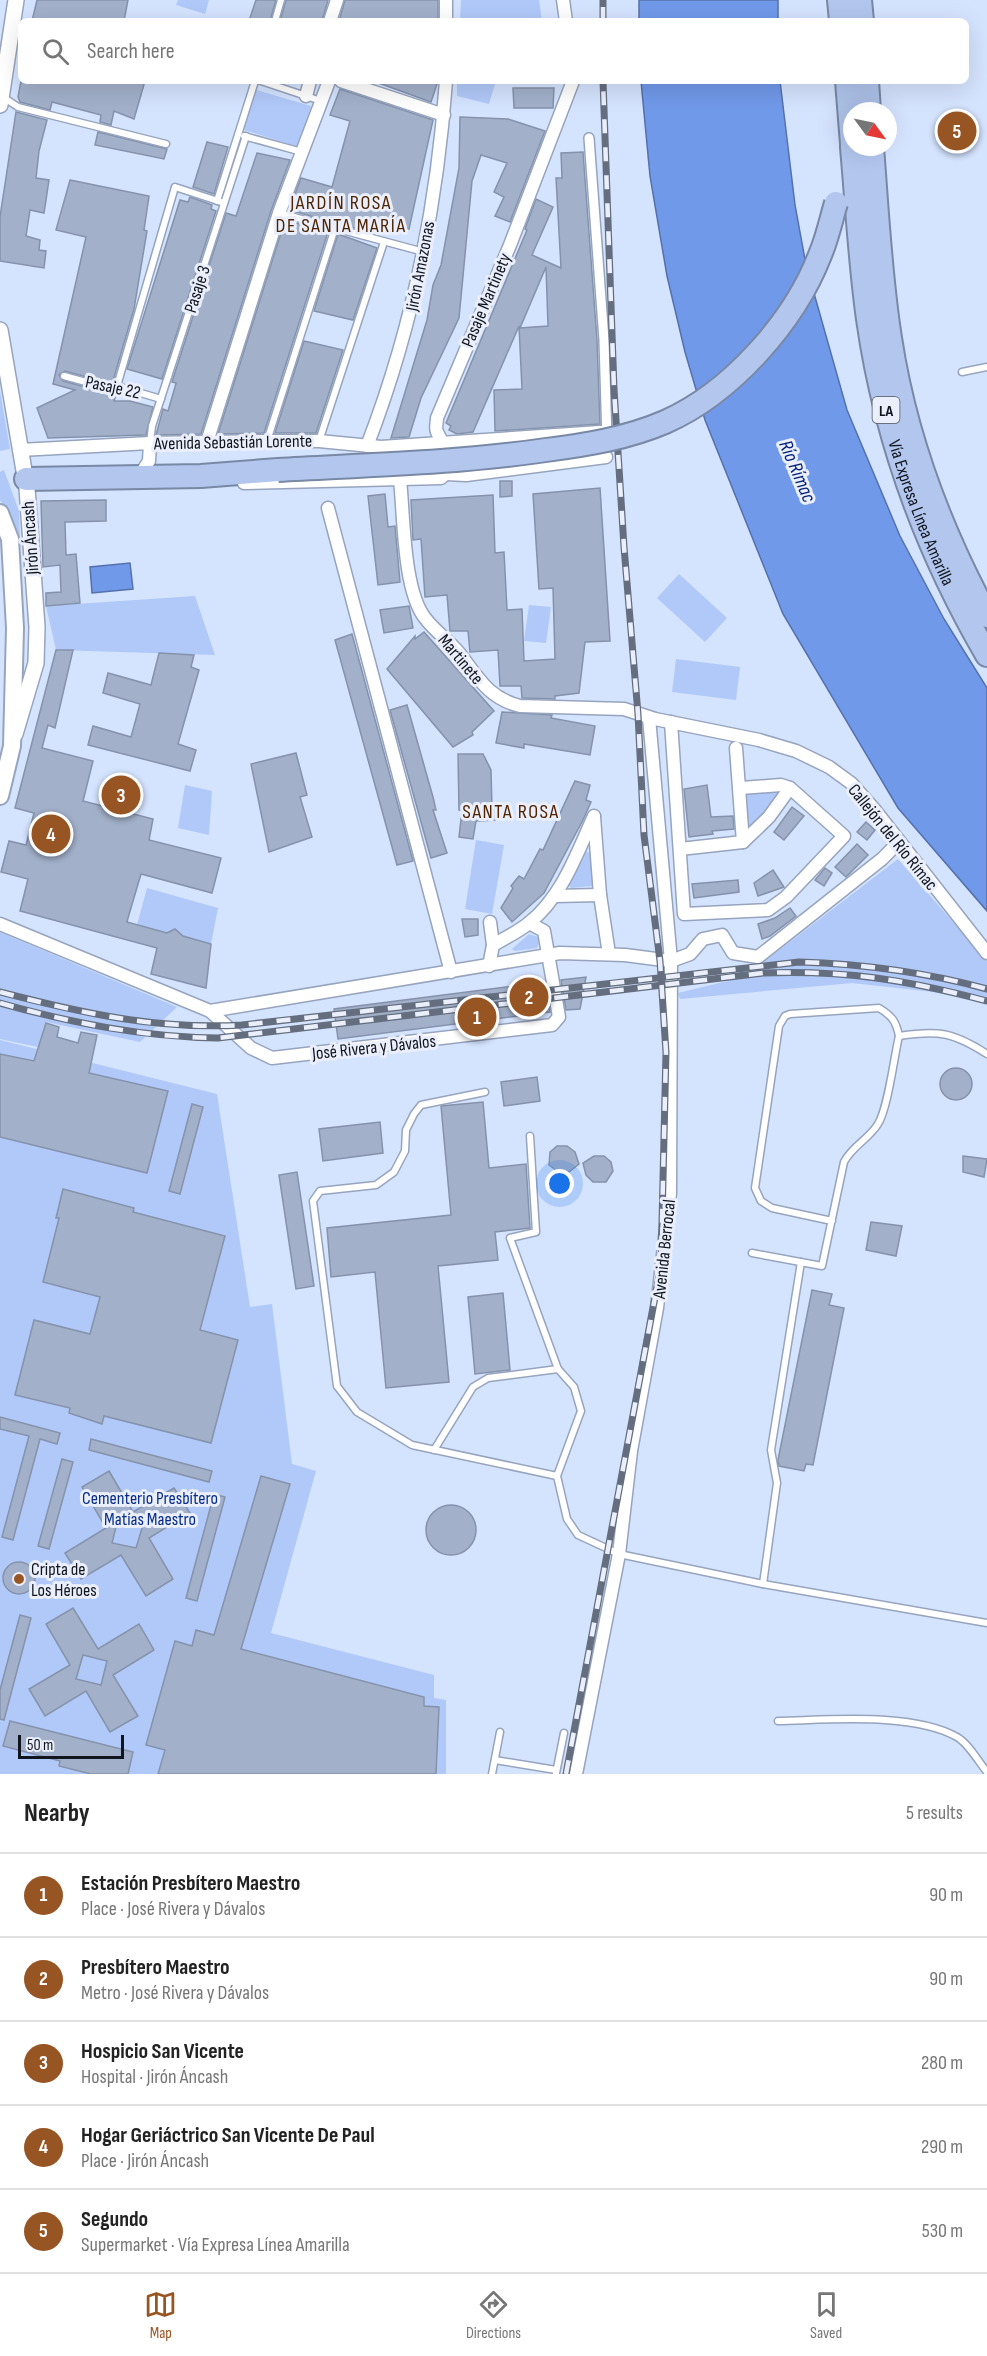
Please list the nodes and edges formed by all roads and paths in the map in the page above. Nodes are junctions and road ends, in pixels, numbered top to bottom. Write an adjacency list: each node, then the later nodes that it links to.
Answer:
1 (16, 0): 24 (street)
2 (281, 0): 8 (lane)
3 (337, 0): 9 (street)
4 (446, 0): 10 (street)
5 (562, 0): 11 (street)
6 (839, 0): 12 (highway)
7 (860, 0): 13 (highway)
8 (276, 18)
9 (331, 18)
10 (446, 18)
11 (565, 18)
12 (841, 18)
13 (862, 18)
14 (254, 84): 29 (lane)
15 (270, 84): 23 (lane)
16 (309, 84): 23 (street)
17 (328, 84): 25 (street)
18 (350, 84): 28 (street)
19 (446, 84): 28 (street, Jirón Amazonas)
20 (572, 84): 53 (street, Pasaje Martinety)
21 (847, 84): 26 (highway, Vía Expresa Línea Amarilla / LA)
22 (867, 84): 27 (highway)
23 (306, 96): 25 (lane)
24 (1, 99): 32 (lane)
25 (322, 101): 33 (street)
26 (849, 102)
27 (868, 102)
28 (444, 115): 41 (street, Jirón Amazonas)
29 (238, 134): 30 (lane); 37 (lane)
30 (246, 136): 33 (lane); 37 (lane, Pasaje 3)
31 (589, 138): 48 (street)
32 (166, 144)
33 (302, 152): 38 (street)
34 (848, 156): 59 (highway, bridge)
35 (853, 156): 64 (highway, Vía Expresa Línea Amarilla / LA)
36 (873, 156): 63 (highway, Vía Expresa Línea Amarilla / LA)
37 (220, 202): 46 (lane); 47 (lane, Pasaje 3)
38 (279, 213): 39 (lane); 51 (street)
39 (335, 228): 40 (lane); 49 (lane)
40 (384, 242): 41 (lane); 50 (lane)
41 (425, 252): 54 (street, Jirón Amazonas)
42 (0, 330): 55 (street, Jirón Áncash)
43 (987, 367): 44 (lane)
44 (962, 372)
45 (64, 376): 46 (lane, Pasaje 22)
46 (117, 386): 47 (lane, Pasaje 22)
47 (161, 399): 52 (lane, Pasaje 3)
48 (607, 431): 53 (street, Avenida Sebastián Lorente); 56 (street)
49 (267, 441): 50 (street, Avenida Sebastián Lorente); 51 (street, Avenida Sebastián Lorente)
50 (319, 441): 54 (street, Avenida Sebastián Lorente)
51 (207, 442): 52 (street, Avenida Sebastián Lorente)
52 (150, 443): 55 (street, Avenida Sebastián Lorente); 59 (street)
53 (446, 444): 54 (street, Avenida Sebastián Lorente); 57 (street, Pasaje Martinety)
54 (367, 446)
55 (20, 450): 60 (street, Jirón Áncash)
56 (606, 457): 57 (street)
57 (446, 474): 58 (street)
58 (400, 480): 59 (street); 65 (street, Martinete)
59 (135, 481): 60 (highway)
60 (26, 483): 67 (street, Jirón Áncash)
61 (328, 508): 86 (street)
62 (0, 513): 67 (main road, Jirón Áncash)
63 (987, 616)
64 (987, 655)
65 (644, 716): 66 (street, Callejón del Río Rímac); 84 (street, Avenida Berrocal)
66 (671, 722): 73 (street, Callejón del Río Rímac); 74 (street)
67 (12, 746): 71 (main road, Jirón Áncash)
68 (736, 748): 69 (street)
69 (741, 788): 70 (street); 72 (street)
70 (789, 788): 72 (street); 74 (street)
71 (0, 796)
72 (743, 842): 74 (street)
73 (899, 842): 81 (street, Callejón del Río Rímac); 84 (street)
74 (680, 849)
75 (600, 895): 76 (street); 76 (street); 82 (street)
76 (554, 896): 78 (street)
77 (490, 922): 80 (street)
78 (529, 923): 80 (street); 83 (street)
79 (0, 924): 87 (street, José Rivera y Dávalos)
80 (493, 945): 85 (street)
81 (987, 953)
82 (609, 954): 83 (street); 84 (street)
83 (549, 955): 85 (street); 87 (street, José Rivera y Dávalos)
84 (671, 961): 98 (street, Avenida Berrocal)
85 (489, 966): 86 (street)
86 (451, 972): 87 (street)
87 (210, 1011)
88 (899, 1036): 89 (lane); 92 (lane); 92 (lane)
89 (987, 1054)
90 (485, 1092): 96 (lane)
91 (530, 1136): 95 (lane)
92 (832, 1221): 94 (lane)
93 (752, 1253): 94 (lane)
94 (801, 1262): 99 (lane)
95 (558, 1369): 96 (lane); 97 (lane)
96 (435, 1450): 97 (lane)
97 (557, 1476): 98 (lane)
98 (619, 1554): 99 (lane); 108 (street, Avenida Berrocal)
99 (763, 1584): 100 (lane)
100 (987, 1623)
101 (778, 1721): 106 (lane)
102 (501, 1732): 104 (lane)
103 (564, 1733): 105 (lane)
104 (495, 1760): 105 (lane); 107 (lane)
105 (556, 1772)
106 (987, 1772)
107 (492, 1774)
108 (576, 1774)

